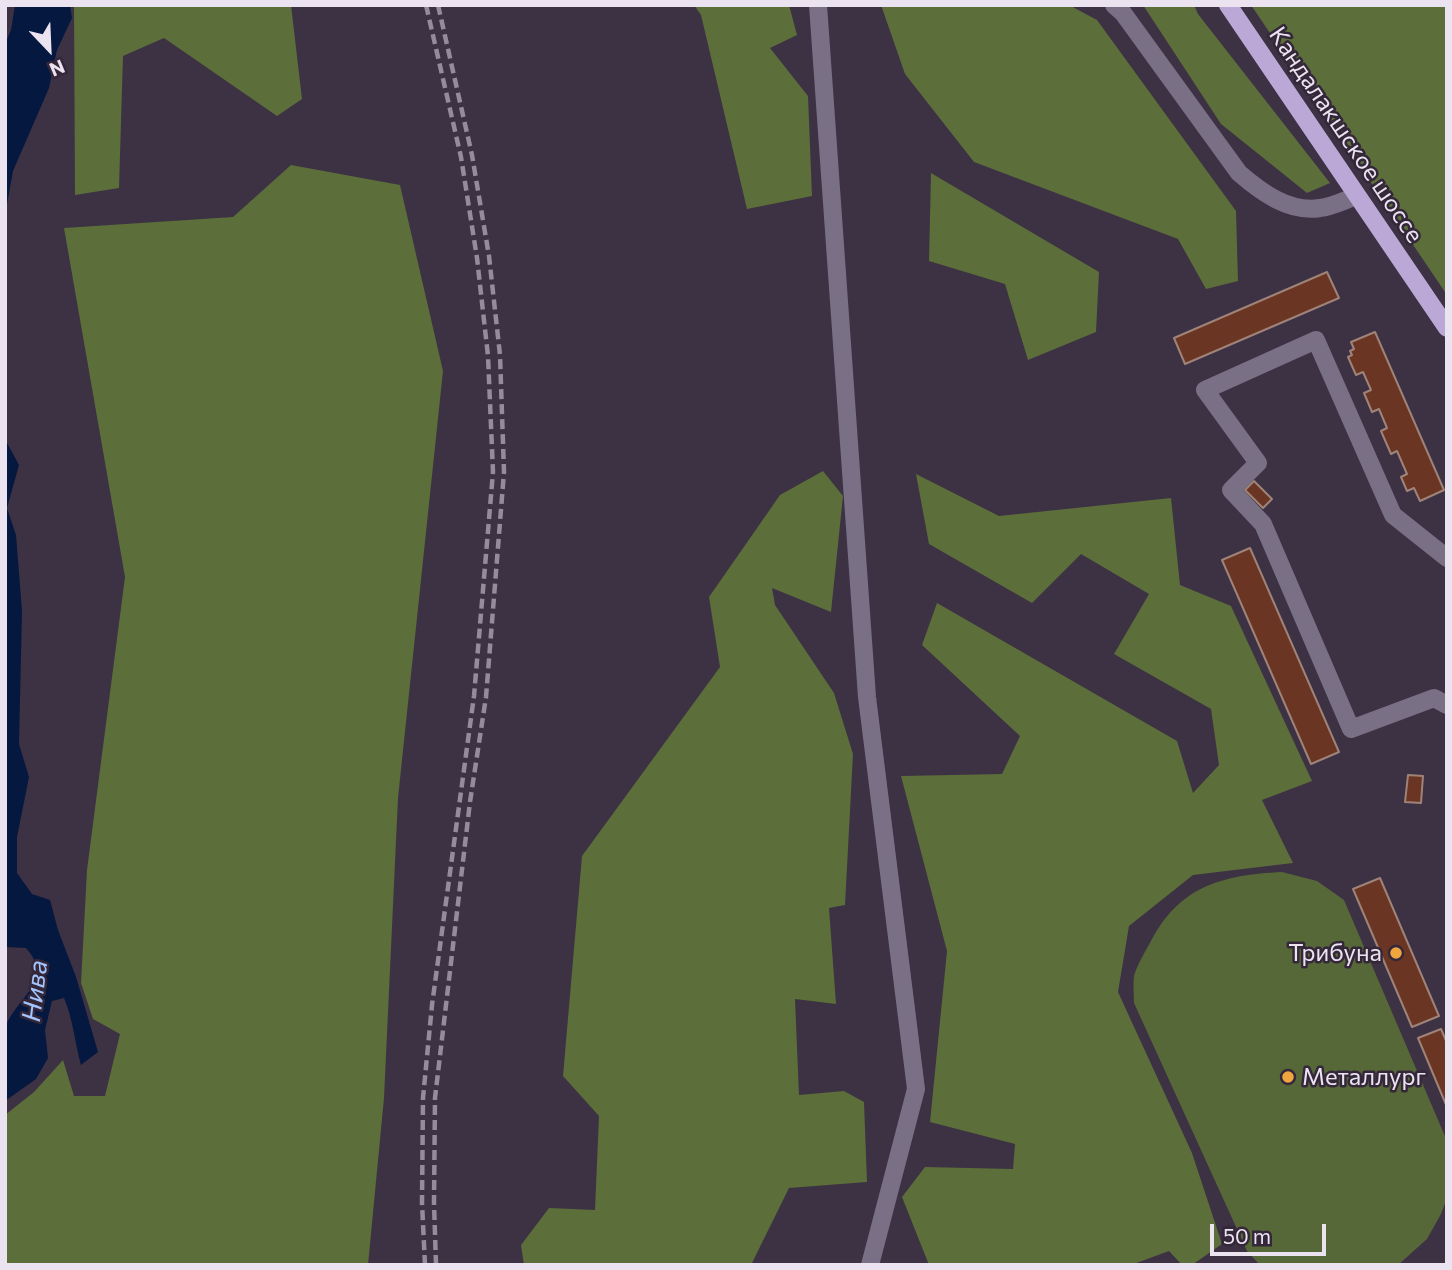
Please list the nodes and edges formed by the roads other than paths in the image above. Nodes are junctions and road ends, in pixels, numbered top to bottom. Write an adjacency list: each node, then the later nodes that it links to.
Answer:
1 (818, 5): 8 (lane)
2 (1114, 5): 4 (lane)
3 (1228, 5): 4 (main road, Кандалакшское шоссе)
4 (1357, 196): 5 (main road, Кандалакшское шоссе)
5 (1447, 328)
6 (1447, 558): 7 (lane)
7 (1447, 705)
8 (870, 1265)

